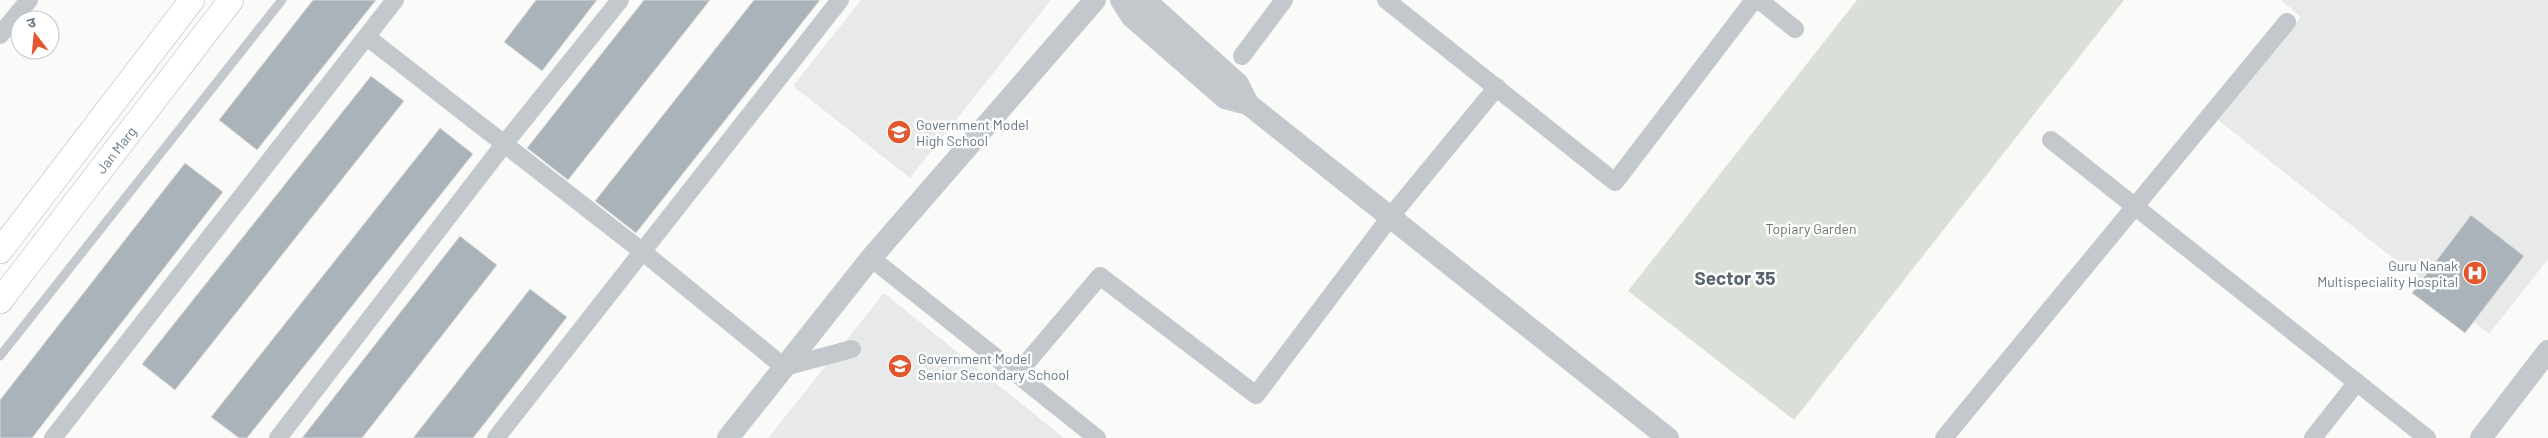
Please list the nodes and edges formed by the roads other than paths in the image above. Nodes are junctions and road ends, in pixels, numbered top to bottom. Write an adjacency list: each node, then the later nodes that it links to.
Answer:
1 (29, 0): 17 (street)
2 (192, 0): 26 (main road)
3 (231, 0): 29 (main road, Jan Marg)
4 (282, 0): 32 (lane)
5 (395, 0): 18 (street)
6 (620, 0): 23 (street)
7 (840, 0): 27 (street)
8 (1094, 0): 28 (street)
9 (1121, 0): 21 (street)
10 (1145, 0): 21 (street)
11 (1284, 0): 19 (street)
12 (1386, 0): 20 (street)
13 (1754, 0): 20 (street)
14 (1759, 0): 16 (street)
15 (2287, 22): 24 (street)
16 (1795, 29)
17 (0, 35)
18 (367, 37): 23 (street); 36 (street)
19 (1242, 56)
20 (1496, 87): 25 (street)
21 (1248, 104): 25 (street)
22 (2051, 140): 24 (street)
23 (505, 143): 27 (street); 37 (street)
24 (2135, 206): 35 (street); 42 (street)
25 (1391, 216): 34 (street); 41 (street)
26 (0, 250)
27 (643, 252): 33 (street); 38 (street)
28 (871, 258): 33 (street); 34 (street)
29 (0, 301)
30 (852, 350): 33 (street)
31 (2548, 351): 45 (street)
32 (0, 356)
33 (784, 368): 39 (street)
34 (1017, 374): 40 (street)
35 (2357, 382): 43 (street); 44 (street)
36 (53, 438)
37 (278, 438)
38 (496, 438)
39 (728, 438)
40 (1097, 438)
41 (1668, 438)
42 (1944, 438)
43 (2313, 438)
44 (2427, 438)
45 (2481, 438)

